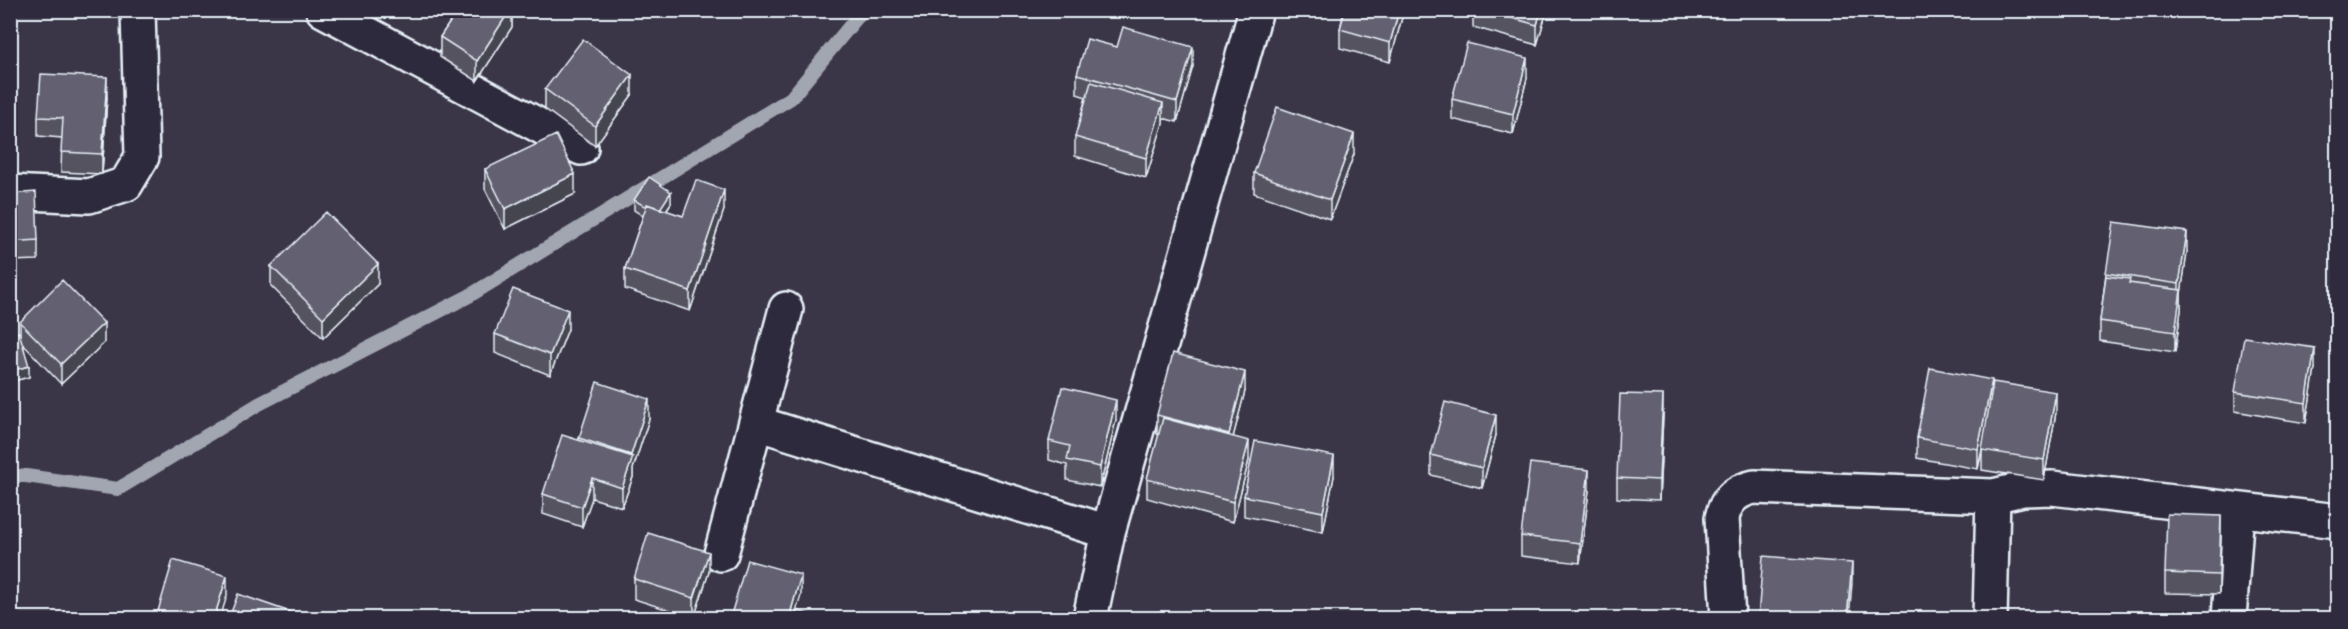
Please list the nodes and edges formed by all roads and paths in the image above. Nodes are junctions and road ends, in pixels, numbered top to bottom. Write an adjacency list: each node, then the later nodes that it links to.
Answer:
1 (138, 10): 5 (street)
2 (323, 10): 4 (street)
3 (1256, 10): 11 (street)
4 (581, 148)
5 (10, 192)
6 (786, 309): 7 (street)
7 (756, 423): 11 (street); 12 (street)
8 (1993, 496): 9 (street); 14 (street); 15 (street)
9 (2237, 510): 10 (street); 16 (street)
10 (2337, 521)
11 (1108, 532): 13 (street)
12 (721, 555)
13 (1090, 618)
14 (1728, 618)
15 (1990, 618)
16 (2229, 618)

